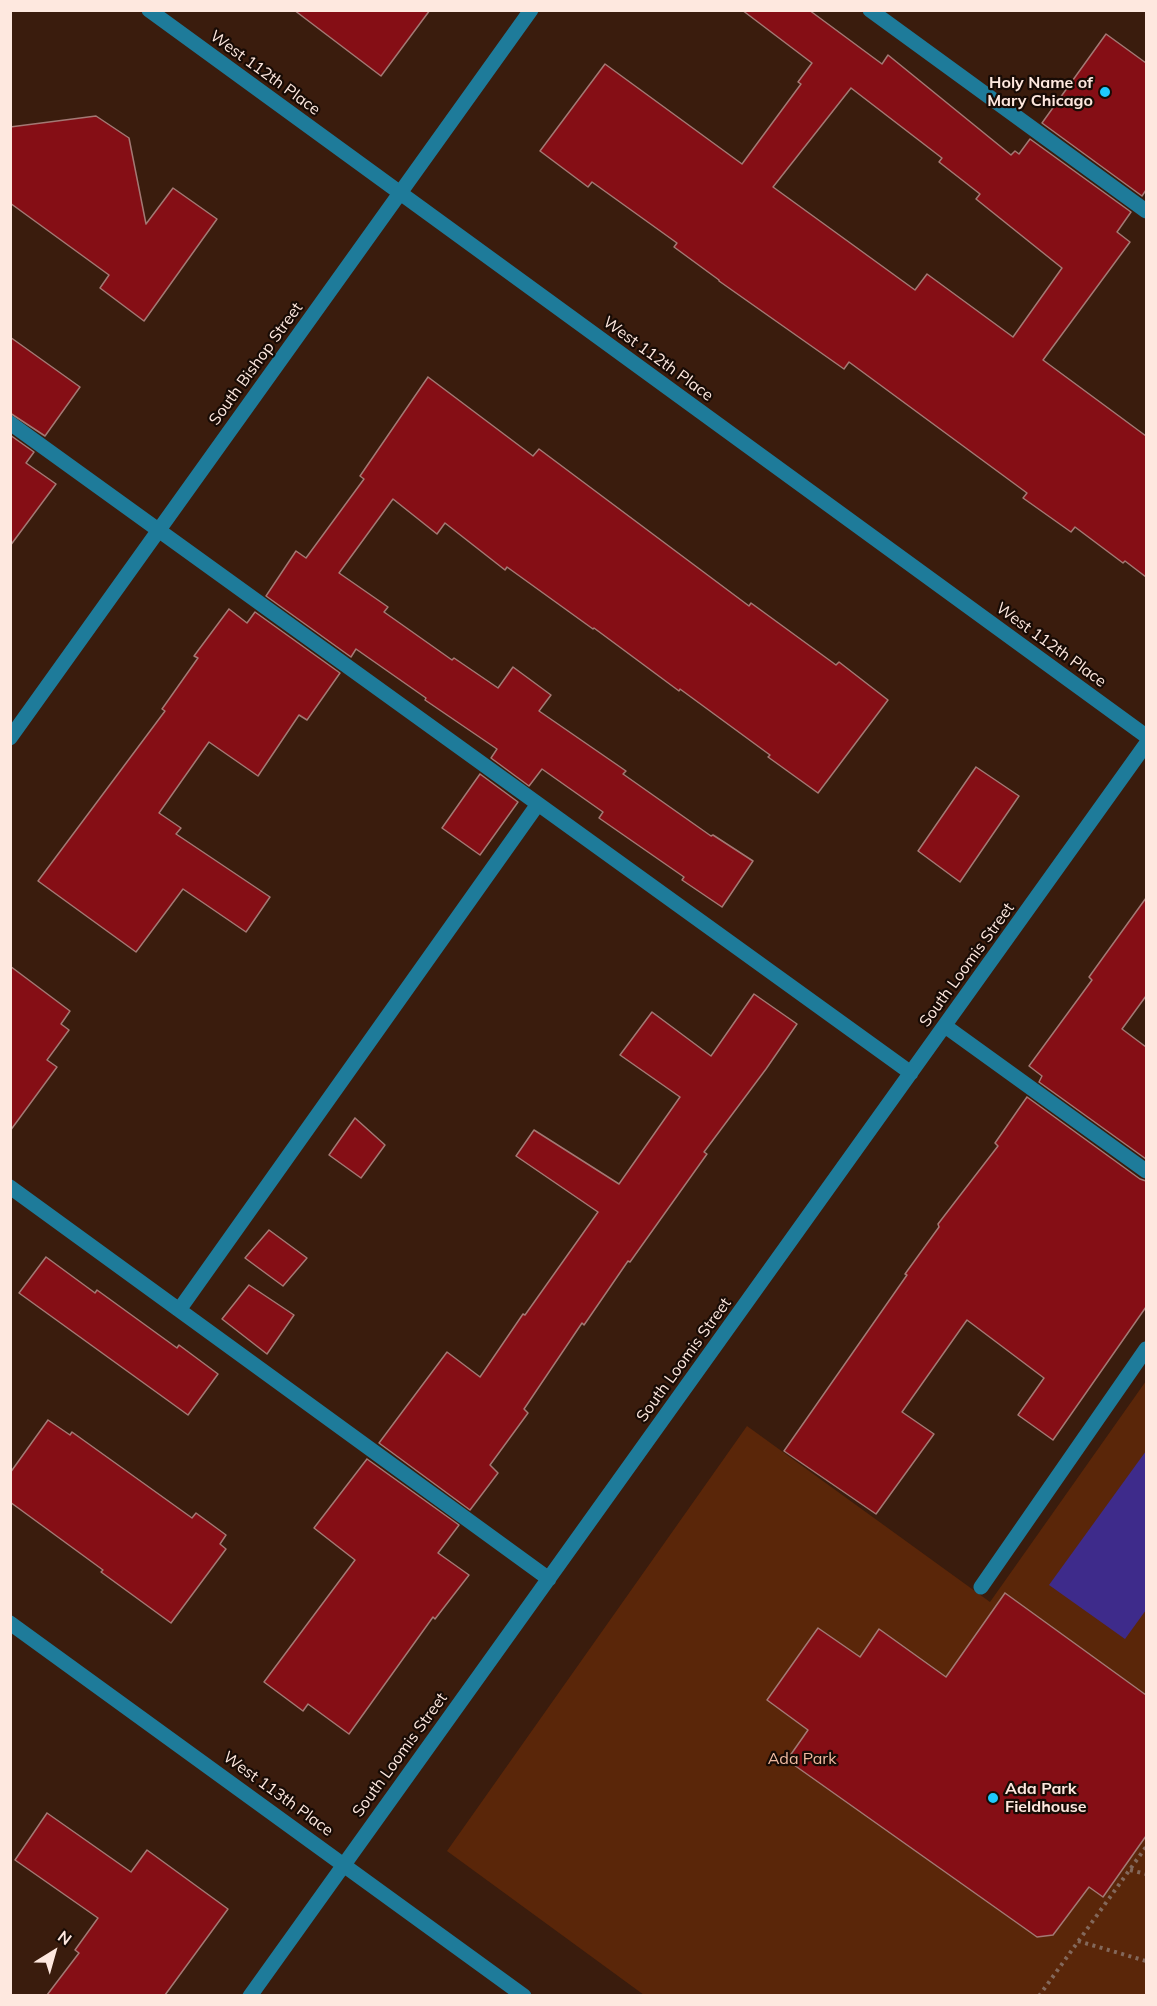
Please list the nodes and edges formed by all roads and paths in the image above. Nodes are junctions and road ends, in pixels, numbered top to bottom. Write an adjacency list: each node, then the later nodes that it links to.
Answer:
1 (149, 10): 4 (street, West 112th Place)
2 (531, 10): 4 (street, South Bishop Street)
3 (870, 10): 5 (street)
4 (400, 193): 7 (street, South Bishop Street); 8 (street, West 112th Place)
5 (1146, 211)
6 (10, 423): 7 (street)
7 (159, 530): 9 (street, South Bishop Street); 11 (street)
8 (1146, 736)
9 (10, 738)
10 (1146, 744): 12 (street, South Loomis Street)
11 (538, 804): 13 (street); 16 (street)
12 (945, 1026): 13 (street, South Loomis Street); 14 (street)
13 (911, 1073): 18 (street, South Loomis Street)
14 (1146, 1171)
15 (10, 1187): 16 (street)
16 (179, 1310): 18 (street)
17 (1146, 1349): 19 (street)
18 (549, 1579): 22 (street, South Loomis Street)
19 (981, 1587)
20 (10, 1623): 22 (street, West 113th Place)
21 (1146, 1847): 23 (path)
22 (344, 1864): 27 (street, South Loomis Street); 28 (street, West 113th Place)
23 (1130, 1870): 24 (path); 25 (path)
24 (1146, 1874)
25 (1078, 1941): 26 (path); 29 (path)
26 (1146, 1961)
27 (250, 1995)
28 (524, 1995)
29 (1039, 1995)

